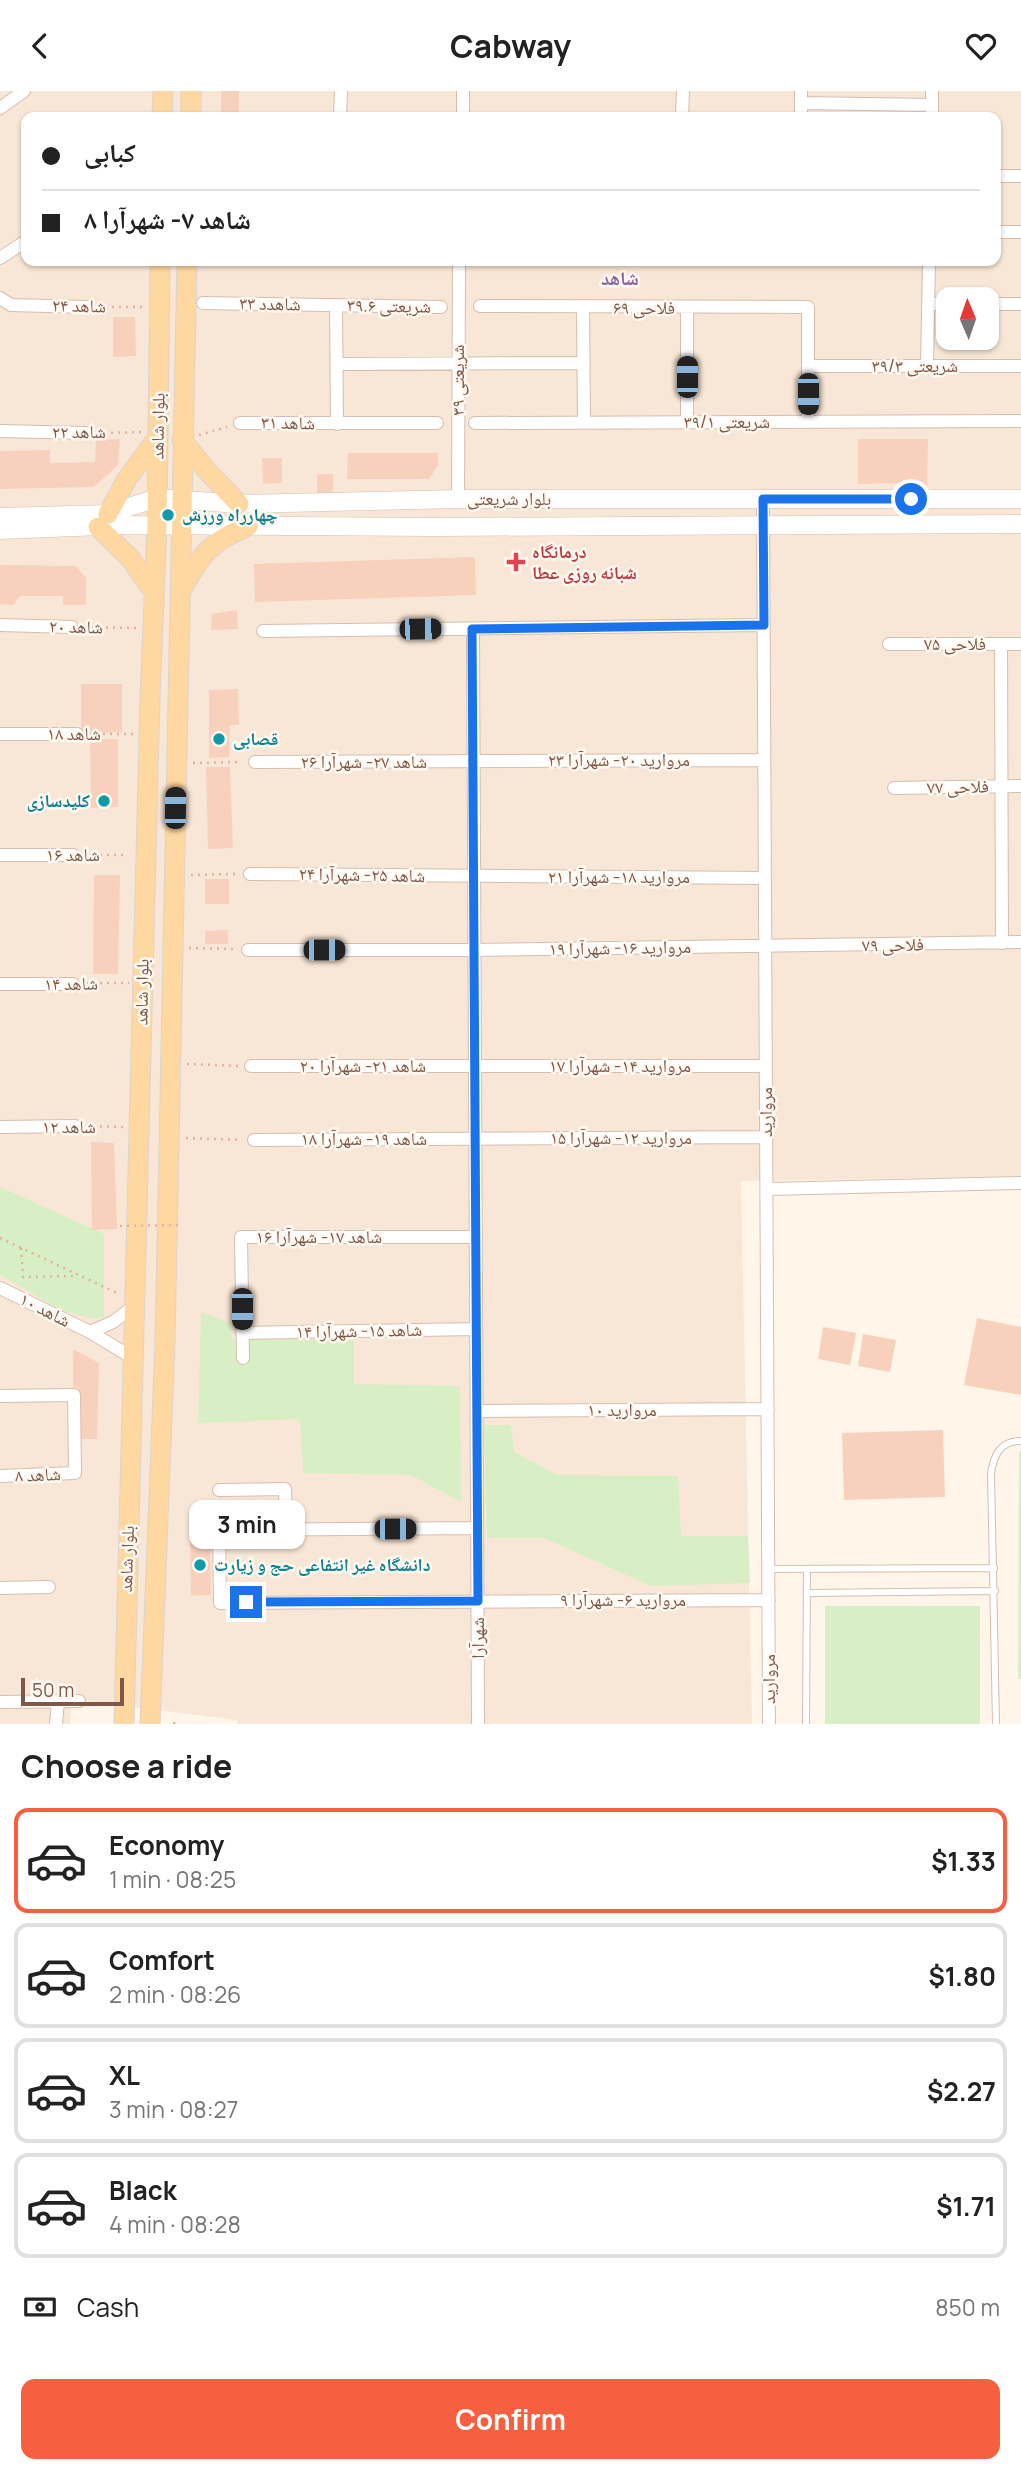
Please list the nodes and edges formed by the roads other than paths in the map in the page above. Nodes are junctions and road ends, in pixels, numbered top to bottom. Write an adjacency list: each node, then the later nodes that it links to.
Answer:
1 (24, 91): 9 (street)
2 (163, 91): 11 (main road)
3 (191, 91): 12 (main road)
4 (341, 91): 13 (street)
5 (464, 91): 14 (street)
6 (683, 91): 15 (street)
7 (932, 91): 10 (street)
8 (801, 97): 10 (street)
9 (0, 108)
10 (932, 111)
11 (162, 112)
12 (191, 112)
13 (340, 112)
14 (463, 112)
15 (682, 112)
16 (1001, 176): 17 (street)
17 (1021, 176)
18 (1001, 232): 19 (street)
19 (1021, 232)
20 (21, 244): 21 (street)
21 (0, 258)
22 (160, 266): 54 (main road, بلوار شاهد)
23 (187, 266): 55 (main road, بلوار شاهد)
24 (459, 266): 38 (street, شریعتی ۳۹)
25 (929, 266): 28 (street)
26 (0, 298): 34 (street, شاهد ۲۴)
27 (203, 303): 32 (street, شاهدد ۳۳)
28 (928, 304): 29 (street); 42 (street)
29 (936, 304)
30 (999, 304): 31 (street)
31 (1021, 304)
32 (336, 306): 35 (street, شریعتی ۳۹.۶); 40 (street)
33 (480, 306): 36 (street, فلاحی ۶۹)
34 (87, 307)
35 (441, 307)
36 (583, 308): 37 (street, فلاحی ۶۹); 39 (street)
37 (687, 308): 41 (street, فلاحی ۶۹); 45 (street)
38 (457, 363): 39 (street); 40 (street); 58 (street, شریعتی ۳۹)
39 (584, 363): 50 (street)
40 (337, 364): 51 (street)
41 (808, 366): 42 (street, شریعتی ۳۹/۳); 46 (street)
42 (927, 366): 43 (street, شریعتی ۳۹/۳)
43 (1021, 366)
44 (1021, 421): 46 (street, شریعتی ۳۹/۱)
45 (687, 422): 46 (street, شریعتی ۳۹/۱); 50 (street, شریعتی ۳۹/۱)
46 (808, 422)
47 (240, 423): 51 (street, شاهد ۳۱)
48 (437, 423): 51 (street, شاهد ۳۱)
49 (475, 423): 50 (street, شریعتی ۳۹/۱)
50 (584, 423)
51 (337, 424)
52 (0, 431): 53 (street, شاهد ۲۲)
53 (86, 433)
54 (158, 434): 56 (main road, بلوار شاهد); 63 (main road)
55 (182, 440): 57 (main road, بلوار شاهد); 61 (main road)
56 (157, 498): 57 (main road, بلوار شریعتی); 63 (main road, بلوار شریعتی); 65 (main road, بلوار شاهد)
57 (183, 499): 61 (main road, بلوار شریعتی); 66 (main road, بلوار شاهد)
58 (458, 499): 59 (main road, بلوار شریعتی); 61 (main road, بلوار شریعتی)
59 (763, 499): 60 (main road, بلوار شریعتی); 68 (street, مروارید)
60 (1021, 499)
61 (239, 504)
62 (0, 517): 63 (main road, بلوار شریعتی)
63 (103, 521): 65 (main road, بلوار شریعتی); 69 (main road, بلوار شریعتی); 70 (main road)
64 (1021, 523): 68 (main road, بلوار شریعتی)
65 (157, 526): 66 (main road, بلوار شریعتی); 70 (main road, بلوار شاهد)
66 (182, 526): 67 (main road, بلوار شریعتی); 71 (main road, بلوار شاهد)
67 (248, 526): 68 (main road, بلوار شریعتی); 71 (main road)
68 (763, 526): 73 (street, مروارید)
69 (0, 530)
70 (153, 591): 112 (main road, بلوار شاهد)
71 (180, 593): 140 (main road, بلوار شاهد)
72 (0, 625): 74 (street, شاهد ۲۰)
73 (764, 625): 75 (street); 82 (street, مروارید)
74 (72, 627)
75 (472, 629): 76 (street); 83 (street, شهرآرا)
76 (263, 631)
77 (889, 644): 78 (street, فلاحی ۷۵)
78 (1002, 644): 79 (street, فلاحی ۷۵); 85 (street)
79 (1021, 644)
80 (0, 734): 81 (street, شاهد ۱۸)
81 (77, 734)
82 (764, 760): 83 (street, مروارید ۲۰- شهرآرا ۲۳); 92 (street, مروارید)
83 (473, 761): 84 (street, شاهد ۲۷- شهرآرا ۲۶); 91 (street, شهرآرا)
84 (255, 762)
85 (1002, 786): 86 (street, فلاحی ۷۷); 87 (street, فلاحی ۷۷); 94 (street)
86 (1021, 786)
87 (894, 788)
88 (0, 855): 89 (street, شاهد ۱۶)
89 (73, 855)
90 (250, 874): 91 (street, شاهد ۲۵- شهرآرا ۲۴)
91 (474, 877): 92 (street, مروارید ۱۸- شهرآرا ۲۱); 97 (street, شهرآرا)
92 (765, 878): 95 (street, مروارید)
93 (1021, 942): 94 (street, فلاحی ۷۹)
94 (1002, 943): 95 (street, فلاحی ۷۹)
95 (765, 947): 97 (street, مروارید ۱۶- شهرآرا ۱۹); 101 (street, مروارید)
96 (248, 950): 97 (street, مروارید ۱۶- شهرآرا ۱۹)
97 (474, 950): 102 (street, شهرآرا)
98 (73, 983): 99 (street, شاهد ۱۴)
99 (0, 984)
100 (251, 1066): 102 (street, شاهد ۲۱- شهرآرا ۲۰)
101 (766, 1066): 102 (street, مروارید ۱۴- شهرآرا ۱۷); 105 (street, مروارید)
102 (475, 1067): 106 (street, شهرآرا)
103 (75, 1126): 104 (street, شاهد ۱۲)
104 (0, 1127)
105 (766, 1137): 106 (street, مروارید ۱۲- شهرآرا ۱۵); 109 (street, مروارید)
106 (475, 1139): 107 (street, شاهد ۱۹- شهرآرا ۱۸); 110 (street, شهرآرا)
107 (254, 1140)
108 (1021, 1183): 109 (street)
109 (768, 1189): 119 (street, مروارید)
110 (476, 1237): 113 (street, شهرآرا); 115 (street, شاهد ۱۷- شهرآرا ۱۶)
111 (0, 1287): 114 (street, شاهد ۱۰)
112 (134, 1304): 114 (street); 116 (main road, بلوار شاهد)
113 (476, 1329): 115 (street, شاهد ۱۵- شهرآرا ۱۴); 120 (street, شهرآرا)
114 (90, 1332): 116 (street, شاهد ۱۰)
115 (242, 1333): 117 (street, شاهد ۱۷- شهرآرا ۱۶)
116 (133, 1358): 139 (main road, بلوار شاهد)
117 (243, 1358)
118 (0, 1396): 122 (street, شاهد ۸)
119 (768, 1409): 120 (street, مروارید ۱۰); 127 (street, مروارید)
120 (477, 1411): 124 (street, شهرآرا)
121 (1021, 1441): 126 (lane)
122 (0, 1476)
123 (219, 1490): 125 (street)
124 (477, 1528): 125 (street); 134 (street, شهرآرا)
125 (286, 1529): 134 (street, مروارید ۶- شهرآرا ۹)
126 (994, 1568): 128 (lane); 131 (lane)
127 (769, 1569): 128 (lane); 133 (street, مروارید)
128 (807, 1570): 132 (lane)
129 (49, 1587): 130 (street)
130 (0, 1588)
131 (995, 1591): 132 (lane); 144 (lane)
132 (807, 1593): 143 (lane)
133 (769, 1600): 134 (street, مروارید ۶- شهرآرا ۹); 142 (street, مروارید)
134 (478, 1601): 141 (street, شهرآرا)
135 (79, 1701): 137 (street)
136 (0, 1702): 137 (street)
137 (58, 1702): 138 (street)
138 (56, 1724)
139 (124, 1724)
140 (150, 1724)
141 (478, 1724)
142 (769, 1724)
143 (806, 1724)
144 (996, 1724)

